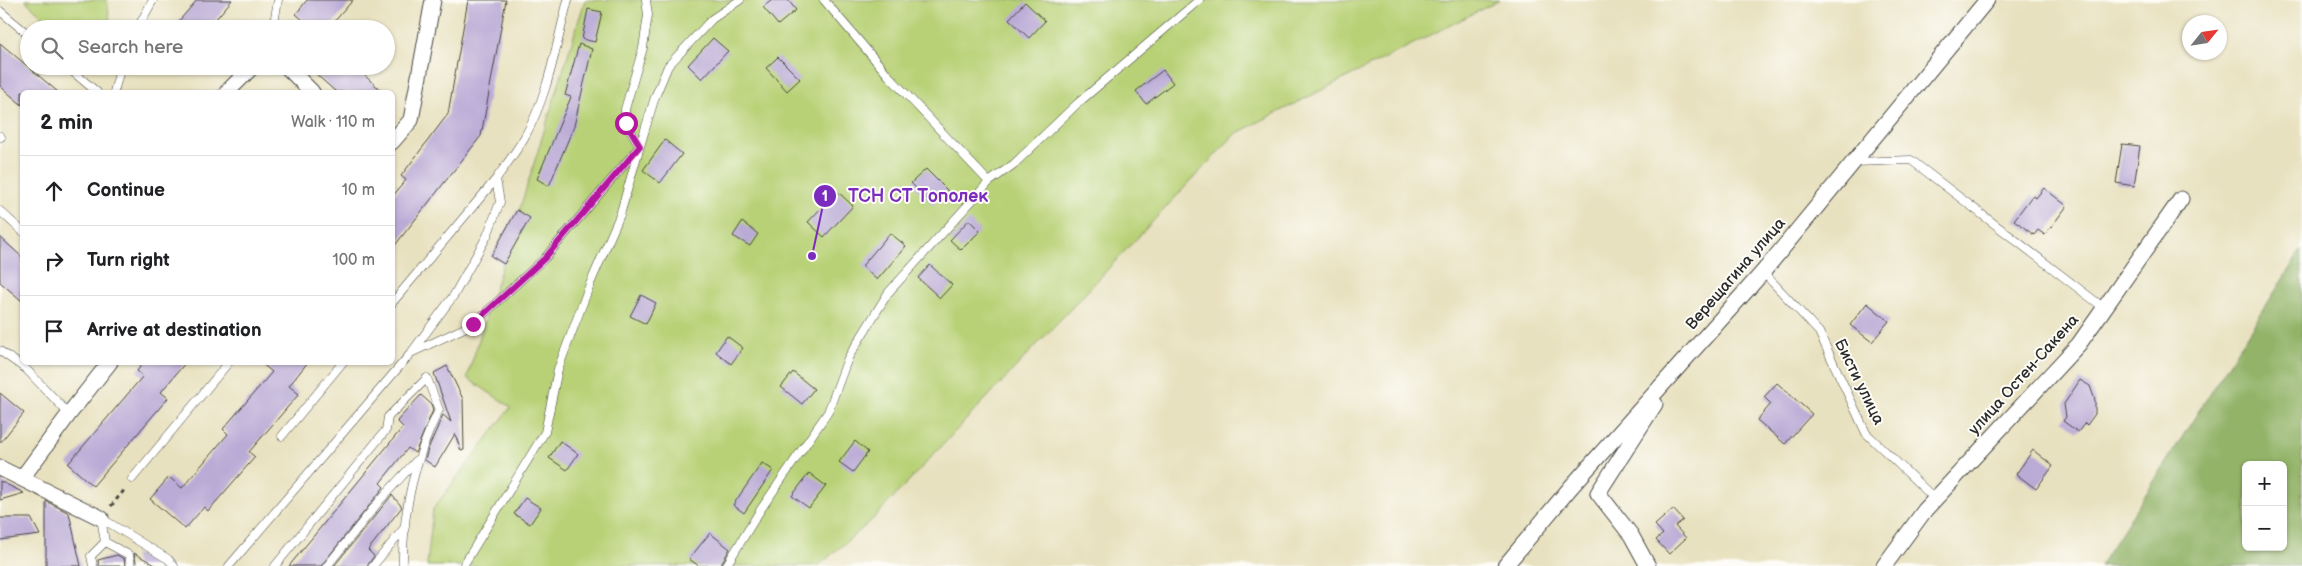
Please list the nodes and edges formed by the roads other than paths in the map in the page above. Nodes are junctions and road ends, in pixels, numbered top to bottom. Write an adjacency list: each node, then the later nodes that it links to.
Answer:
1 (153, 0): 11 (lane)
2 (278, 0): 12 (lane)
3 (433, 0): 22 (street)
4 (568, 0): 25 (lane)
5 (646, 0): 23 (lane)
6 (740, 0): 23 (lane)
7 (824, 0): 26 (lane)
8 (1199, 0): 26 (lane)
9 (1987, 0): 24 (street, Верещагина улица)
10 (0, 11): 13 (lane)
11 (142, 20)
12 (275, 20)
13 (20, 28)
14 (77, 75): 18 (lane)
15 (118, 75): 19 (lane)
16 (244, 75): 20 (street)
17 (295, 75): 21 (street)
18 (95, 90)
19 (114, 90)
20 (229, 90)
21 (310, 90)
22 (395, 139)
23 (640, 146): 34 (lane); 59 (lane)
24 (1854, 162): 30 (street, Верещагина улица); 32 (lane)
25 (496, 179): 31 (lane); 34 (lane)
26 (988, 182): 60 (lane)
27 (2181, 200): 32 (street, улица Остен-Сакена)
28 (0, 211): 29 (lane)
29 (20, 228)
30 (1764, 272): 35 (street, Верещагина улица); 47 (lane, Бисти улица)
31 (395, 299)
32 (2104, 308): 47 (street, улица Остен-Сакена)
33 (0, 351): 37 (lane)
34 (411, 353): 54 (lane)
35 (1681, 364): 61 (street, Верещагина улица); 62 (street)
36 (20, 365): 41 (lane)
37 (20, 365)
38 (108, 365): 41 (street)
39 (227, 365): 46 (lane)
40 (341, 365): 42 (lane)
41 (69, 414): 45 (street)
42 (282, 436)
43 (416, 461): 49 (lane); 55 (lane); 56 (lane)
44 (0, 468): 45 (street)
45 (22, 478): 48 (street)
46 (132, 479)
47 (1936, 499): 63 (street, улица Остен-Сакена)
48 (102, 518): 50 (lane); 53 (lane)
49 (405, 526): 57 (lane); 58 (lane)
50 (105, 542): 51 (lane); 52 (lane)
51 (93, 566)
52 (131, 566)
53 (174, 566)
54 (229, 566)
55 (275, 566)
56 (327, 566)
57 (373, 566)
58 (403, 566)
59 (464, 566)
60 (726, 566)
61 (1505, 566)
62 (1648, 566)
63 (1884, 566)

